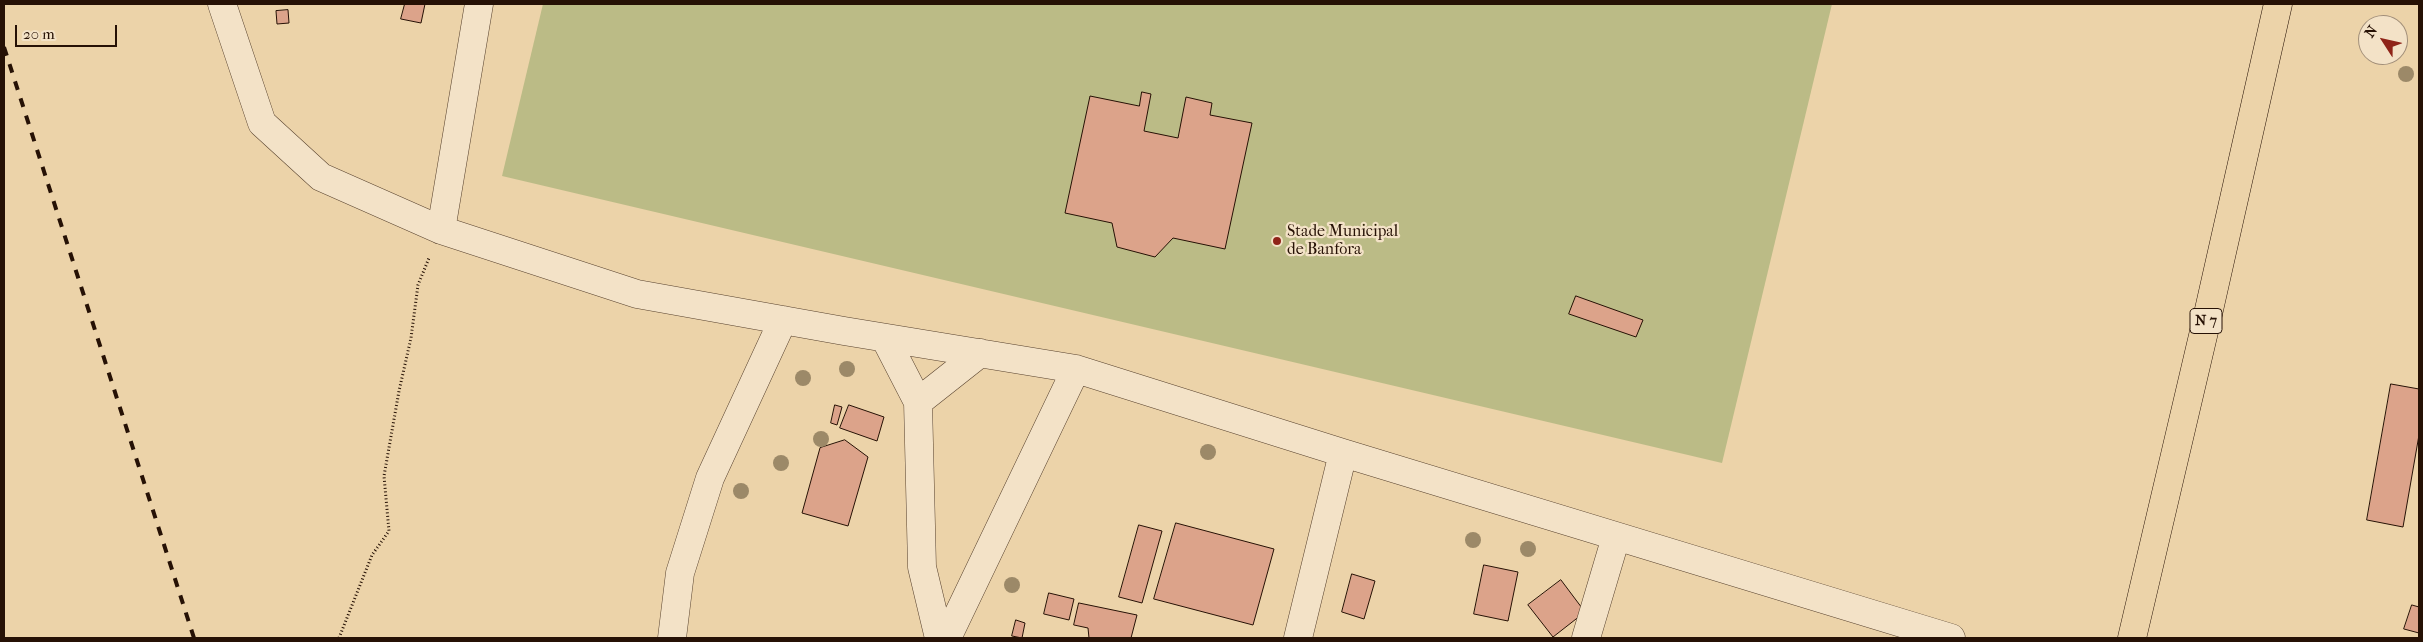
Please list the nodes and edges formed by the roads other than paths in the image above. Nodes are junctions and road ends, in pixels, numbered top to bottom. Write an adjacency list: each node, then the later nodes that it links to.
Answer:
1 (222, 4): 4 (street)
2 (479, 4): 4 (street)
3 (2278, 4): 18 (highway, N 7)
4 (441, 230): 5 (street)
5 (783, 320): 6 (street); 12 (street)
6 (885, 338): 7 (street); 9 (street)
7 (980, 353): 8 (street); 9 (street)
8 (1076, 369): 10 (street); 14 (street)
9 (918, 402): 13 (street)
10 (1343, 453): 11 (street); 15 (street)
11 (1616, 537): 16 (street); 17 (street)
12 (672, 638)
13 (939, 638)
14 (947, 638)
15 (1298, 638)
16 (1586, 638)
17 (1951, 638)
18 (2132, 638)

